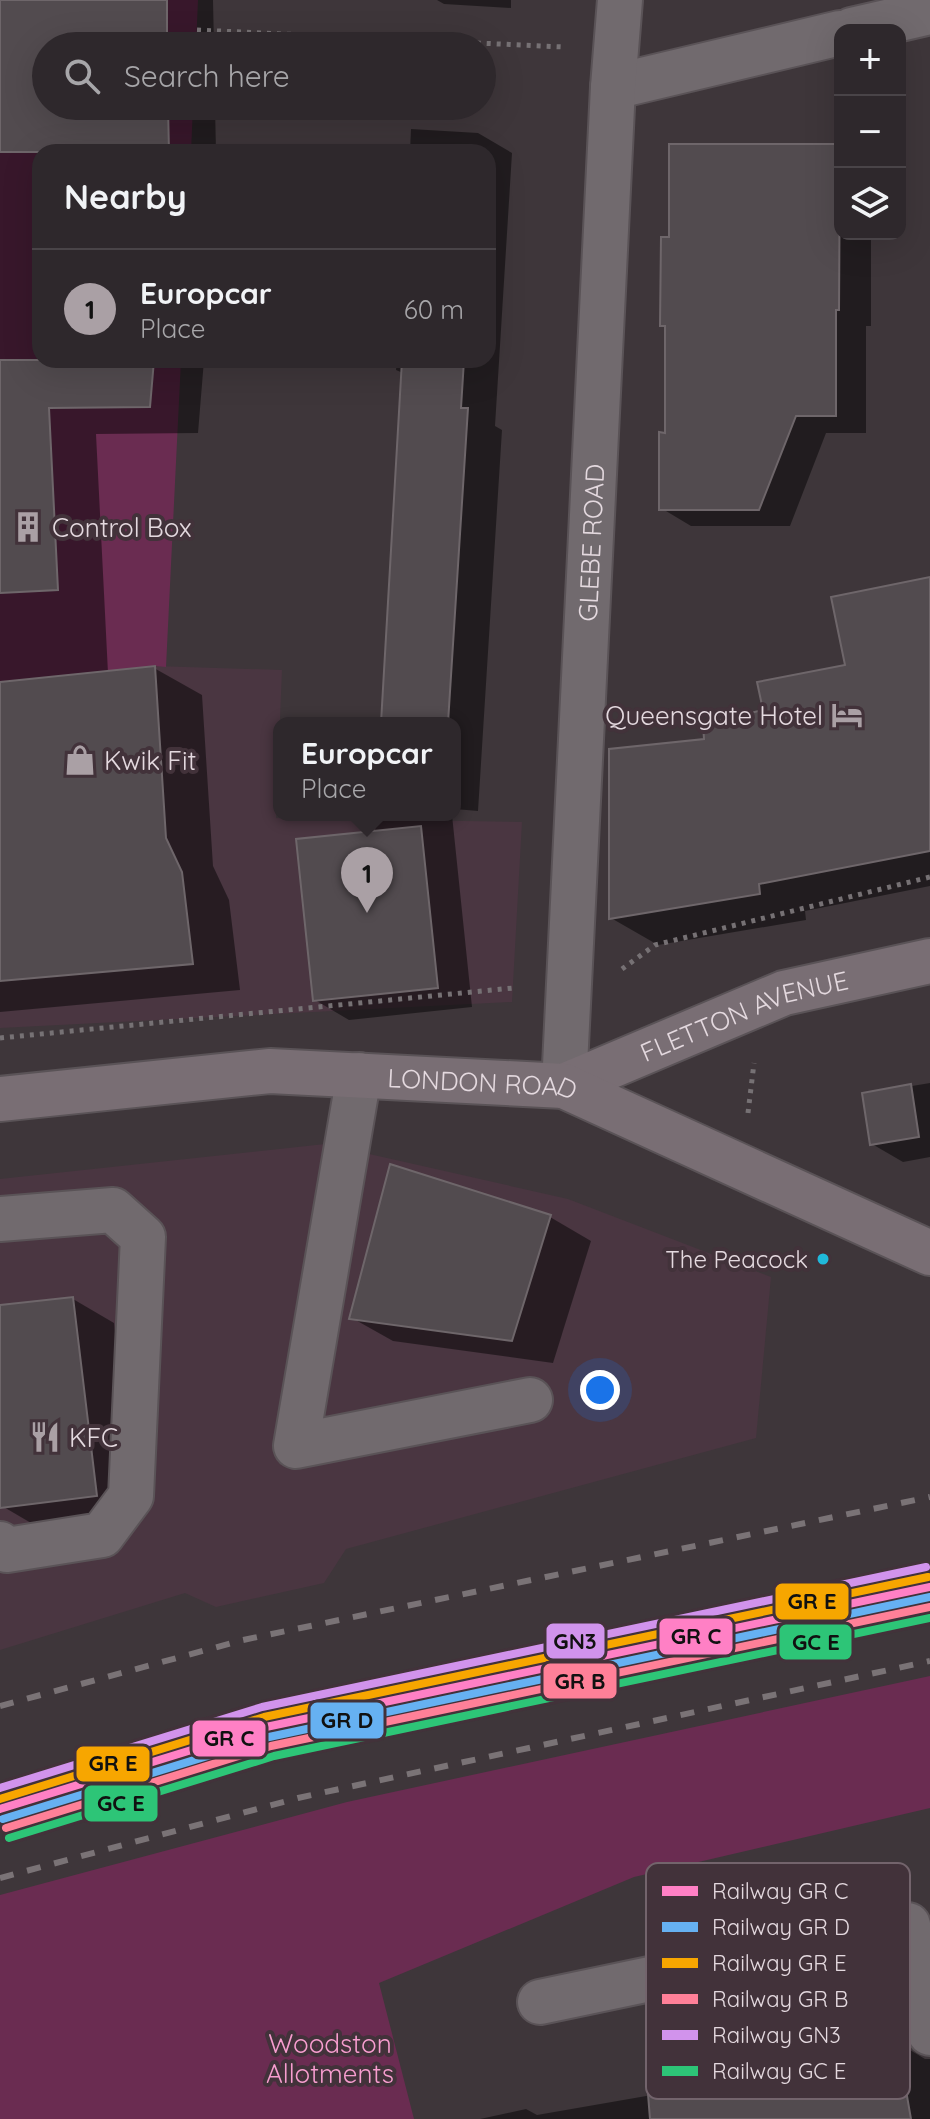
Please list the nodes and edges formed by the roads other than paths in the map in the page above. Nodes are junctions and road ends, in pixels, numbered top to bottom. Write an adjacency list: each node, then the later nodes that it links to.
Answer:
1 (620, 0): 5 (street, GLEBE ROAD)
2 (930, 12): 3 (street)
3 (878, 24)
4 (834, 34): 5 (street)
5 (615, 68): 8 (street, GLEBE ROAD)
6 (930, 961): 8 (main road, FLETTON AVENUE)
7 (359, 1075): 8 (main road, LONDON ROAD); 9 (main road, LONDON ROAD); 12 (street)
8 (564, 1086): 11 (main road, LONDON ROAD)
9 (0, 1099)
10 (0, 1219): 13 (street)
11 (930, 1253)
12 (530, 1400)
13 (0, 1544)
14 (910, 1935): 17 (street)
15 (646, 1980): 16 (street)
16 (540, 2002)
17 (930, 2033)

